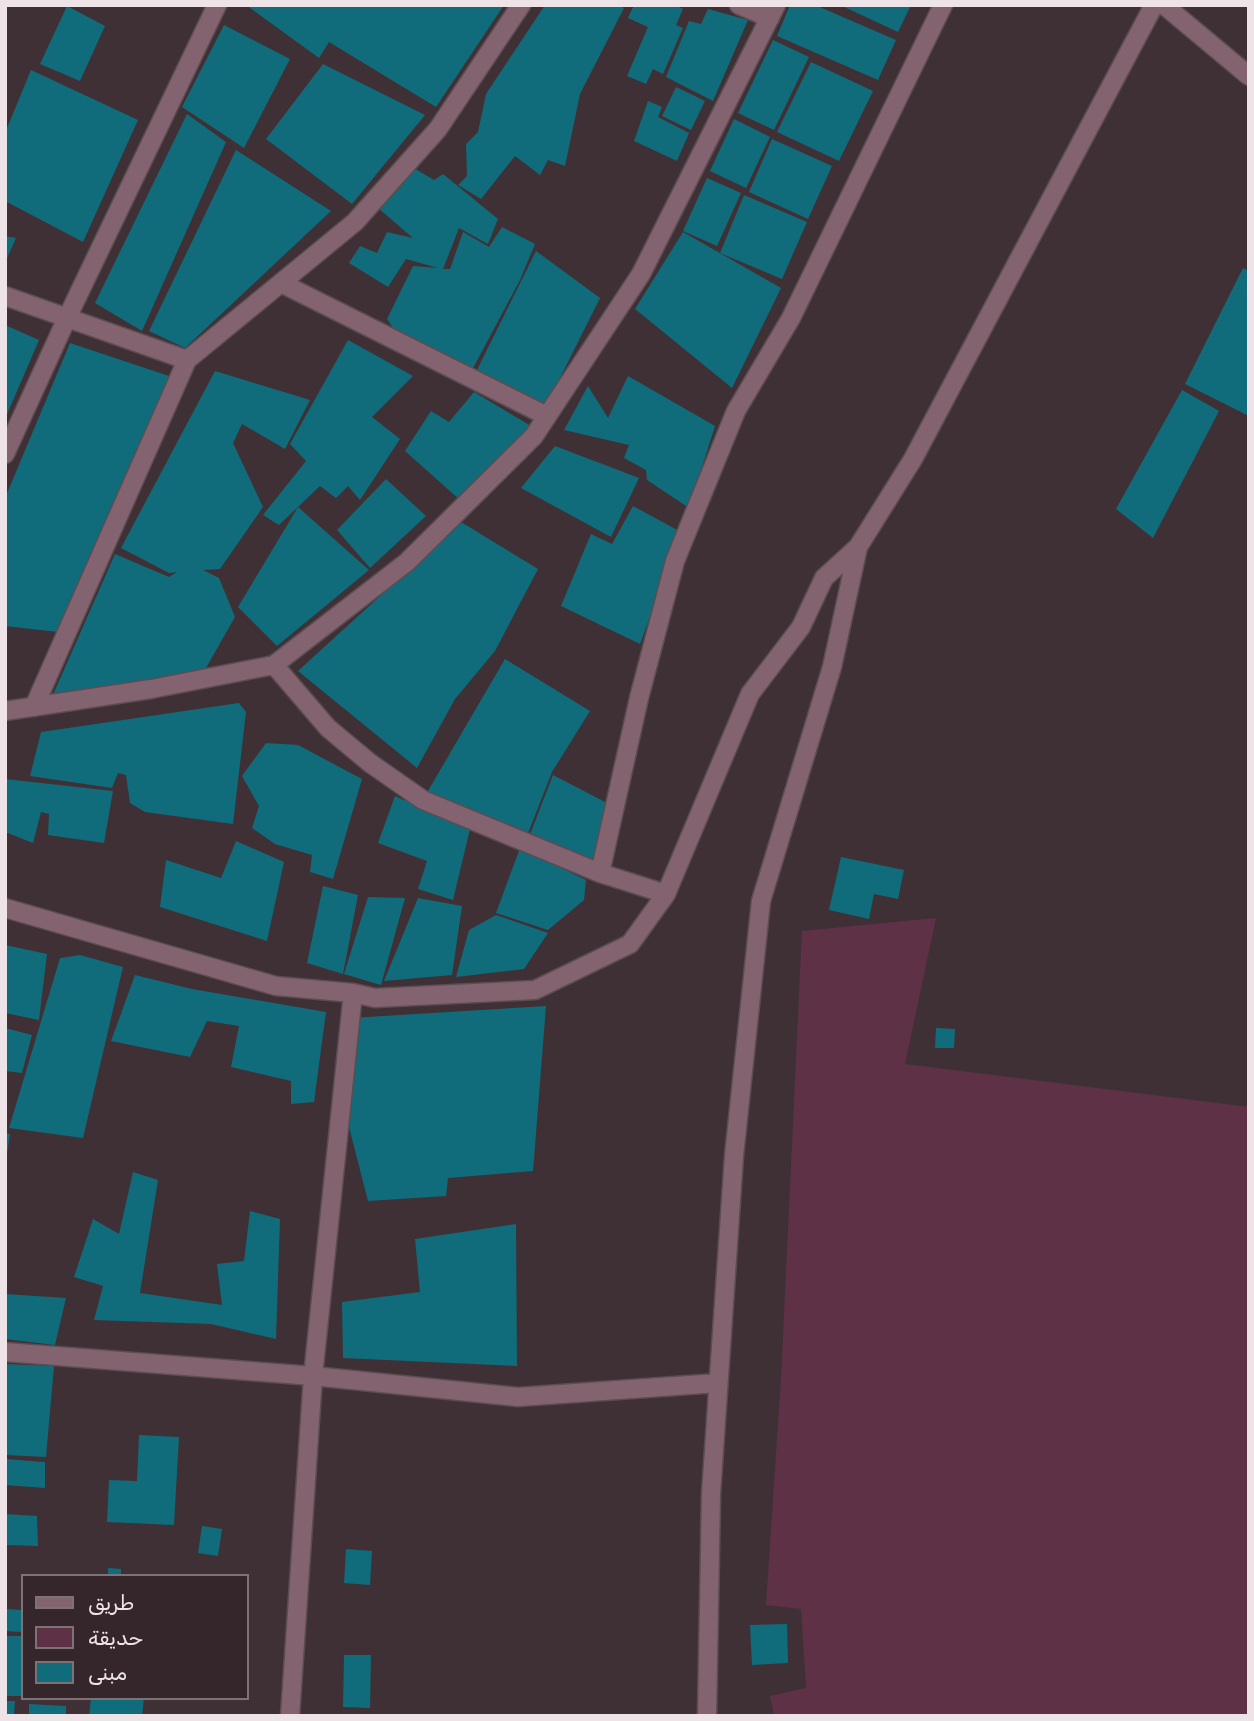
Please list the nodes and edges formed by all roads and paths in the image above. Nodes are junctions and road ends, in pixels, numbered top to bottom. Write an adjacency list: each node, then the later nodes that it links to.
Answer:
1 (217, 5): 11 (street)
2 (520, 5): 9 (street)
3 (739, 5): 7 (street)
4 (943, 5): 19 (street)
5 (1154, 5): 15 (street)
6 (1164, 5): 8 (street)
7 (773, 12): 13 (street)
8 (1249, 76)
9 (281, 283): 12 (street); 13 (street)
10 (5, 296): 11 (street)
11 (67, 317): 12 (street); 14 (street)
12 (187, 360): 17 (street)
13 (547, 416): 16 (street)
14 (5, 454)
15 (858, 547): 20 (street); 25 (street)
16 (274, 665): 17 (street); 19 (street)
17 (34, 707): 18 (street)
18 (5, 711)
19 (600, 873): 20 (street)
20 (666, 894): 22 (street)
21 (5, 908): 22 (street)
22 (354, 993): 24 (street)
23 (5, 1352): 24 (street)
24 (313, 1376): 25 (street); 26 (street)
25 (718, 1383): 27 (street)
26 (290, 1716)
27 (707, 1716)

